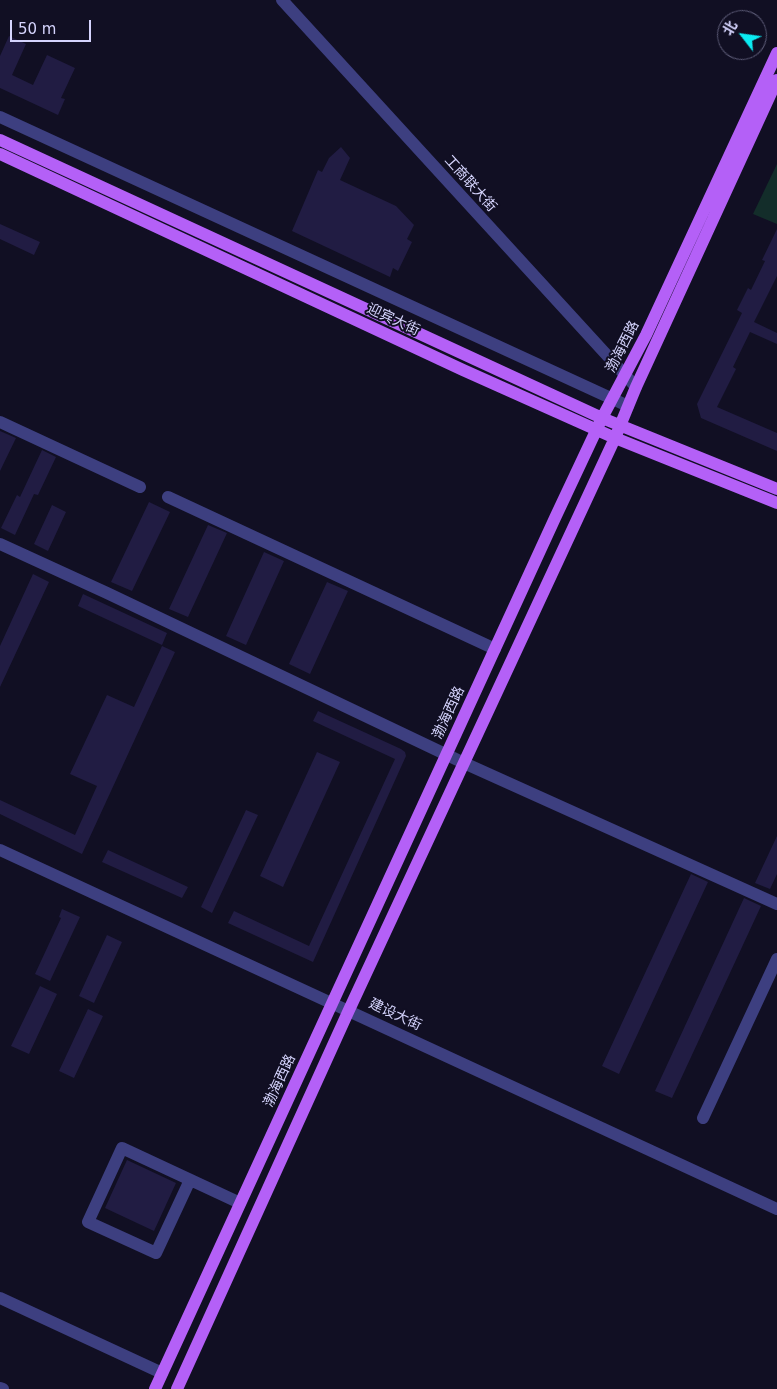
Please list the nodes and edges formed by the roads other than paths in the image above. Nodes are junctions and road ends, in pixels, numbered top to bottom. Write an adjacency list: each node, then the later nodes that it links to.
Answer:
1 (282, 0): 7 (street, 工商联大街)
2 (777, 53): 7 (main road, 渤海西路)
3 (777, 80): 8 (main road, 渤海西路)
4 (0, 117): 9 (street)
5 (0, 140): 12 (main road, 迎宾大街)
6 (0, 154): 12 (main road, 迎宾大街)
7 (625, 375): 8 (street, 工商联大街); 9 (main road, 渤海西路)
8 (636, 387): 10 (main road, 渤海西路)
9 (612, 398): 10 (street); 12 (main road, 渤海西路)
10 (628, 406): 13 (main road, 渤海西路)
11 (0, 422): 15 (street)
12 (599, 424): 13 (main road, 迎宾大街); 14 (main road, 迎宾大街); 20 (main road, 渤海西路)
13 (620, 425): 14 (main road, 渤海西路); 16 (main road, 迎宾大街)
14 (615, 438): 18 (main road, 迎宾大街); 22 (main road, 渤海西路)
15 (140, 487)
16 (777, 489)
17 (168, 497): 20 (street)
18 (777, 503)
19 (0, 544): 21 (street)
20 (495, 649): 21 (main road, 渤海西路)
21 (446, 754): 22 (street); 26 (main road, 渤海西路)
22 (464, 763): 24 (street); 27 (main road, 渤海西路)
23 (0, 850): 26 (street, 建设大街)
24 (777, 904)
25 (777, 959): 28 (street)
26 (332, 1003): 27 (street, 建设大街); 30 (main road, 渤海西路)
27 (349, 1010): 31 (street, 建设大街); 35 (main road, 渤海西路)
28 (703, 1118)
29 (190, 1180): 29 (street); 30 (street)
30 (240, 1203): 33 (main road, 渤海西路)
31 (777, 1209)
32 (0, 1298): 33 (street)
33 (162, 1373): 34 (main road, 渤海西路)
34 (155, 1389)
35 (177, 1389)

